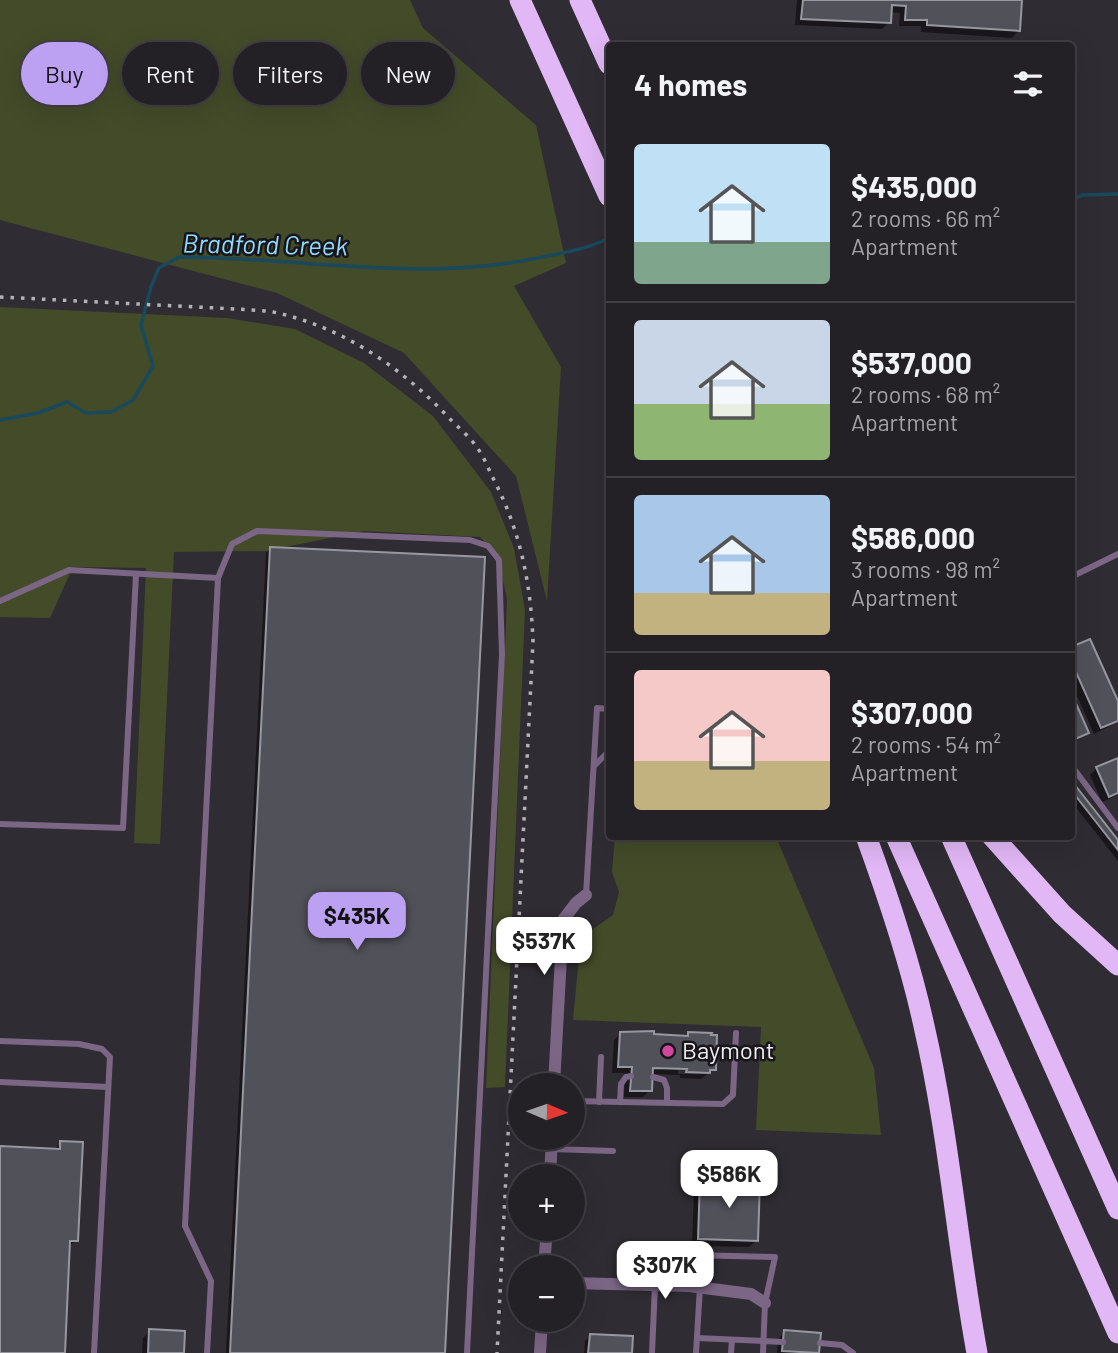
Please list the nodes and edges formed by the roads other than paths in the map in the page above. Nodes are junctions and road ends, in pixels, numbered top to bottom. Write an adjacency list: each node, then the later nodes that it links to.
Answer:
1 (520, 0): 4 (highway)
2 (580, 0): 3 (highway)
3 (606, 57)
4 (606, 190)
5 (1118, 554): 7 (lane)
6 (136, 575): 8 (lane); 9 (lane); 14 (lane)
7 (1075, 575)
8 (218, 578): 50 (lane); 51 (lane)
9 (0, 601)
10 (606, 709): 12 (lane)
11 (606, 754): 12 (lane)
12 (595, 765): 20 (lane)
13 (1075, 770): 15 (lane)
14 (0, 824)
15 (1118, 828)
16 (867, 840): 41 (highway)
17 (898, 840): 43 (highway)
18 (953, 840): 36 (highway)
19 (996, 840): 21 (highway)
20 (586, 895): 25 (street)
21 (1118, 965)
22 (736, 1033): 33 (lane)
23 (0, 1041): 29 (lane)
24 (601, 1057): 31 (lane)
25 (555, 1073)
26 (631, 1076): 32 (lane)
27 (653, 1077): 33 (lane)
28 (0, 1082): 29 (lane)
29 (108, 1087): 49 (lane)
30 (585, 1101): 31 (lane)
31 (599, 1102): 32 (lane)
32 (620, 1102): 33 (lane)
33 (667, 1103)
34 (585, 1147): 35 (lane)
35 (613, 1151)
36 (1118, 1209)
37 (585, 1283): 38 (street)
38 (655, 1284): 39 (street); 53 (lane)
39 (694, 1286): 40 (street); 40 (lane); 44 (lane)
40 (765, 1303): 46 (lane)
41 (970, 1314): 58 (highway); 59 (highway)
42 (541, 1332): 52 (street)
43 (1118, 1333)
44 (697, 1338): 45 (lane); 54 (lane)
45 (732, 1340): 46 (lane); 55 (lane)
46 (764, 1341): 47 (lane); 56 (lane)
47 (783, 1342)
48 (820, 1343): 57 (lane)
49 (94, 1353)
50 (207, 1353)
51 (467, 1353)
52 (540, 1353)
53 (652, 1353)
54 (696, 1353)
55 (731, 1353)
56 (763, 1353)
57 (853, 1353)
58 (971, 1353)
59 (977, 1353)

